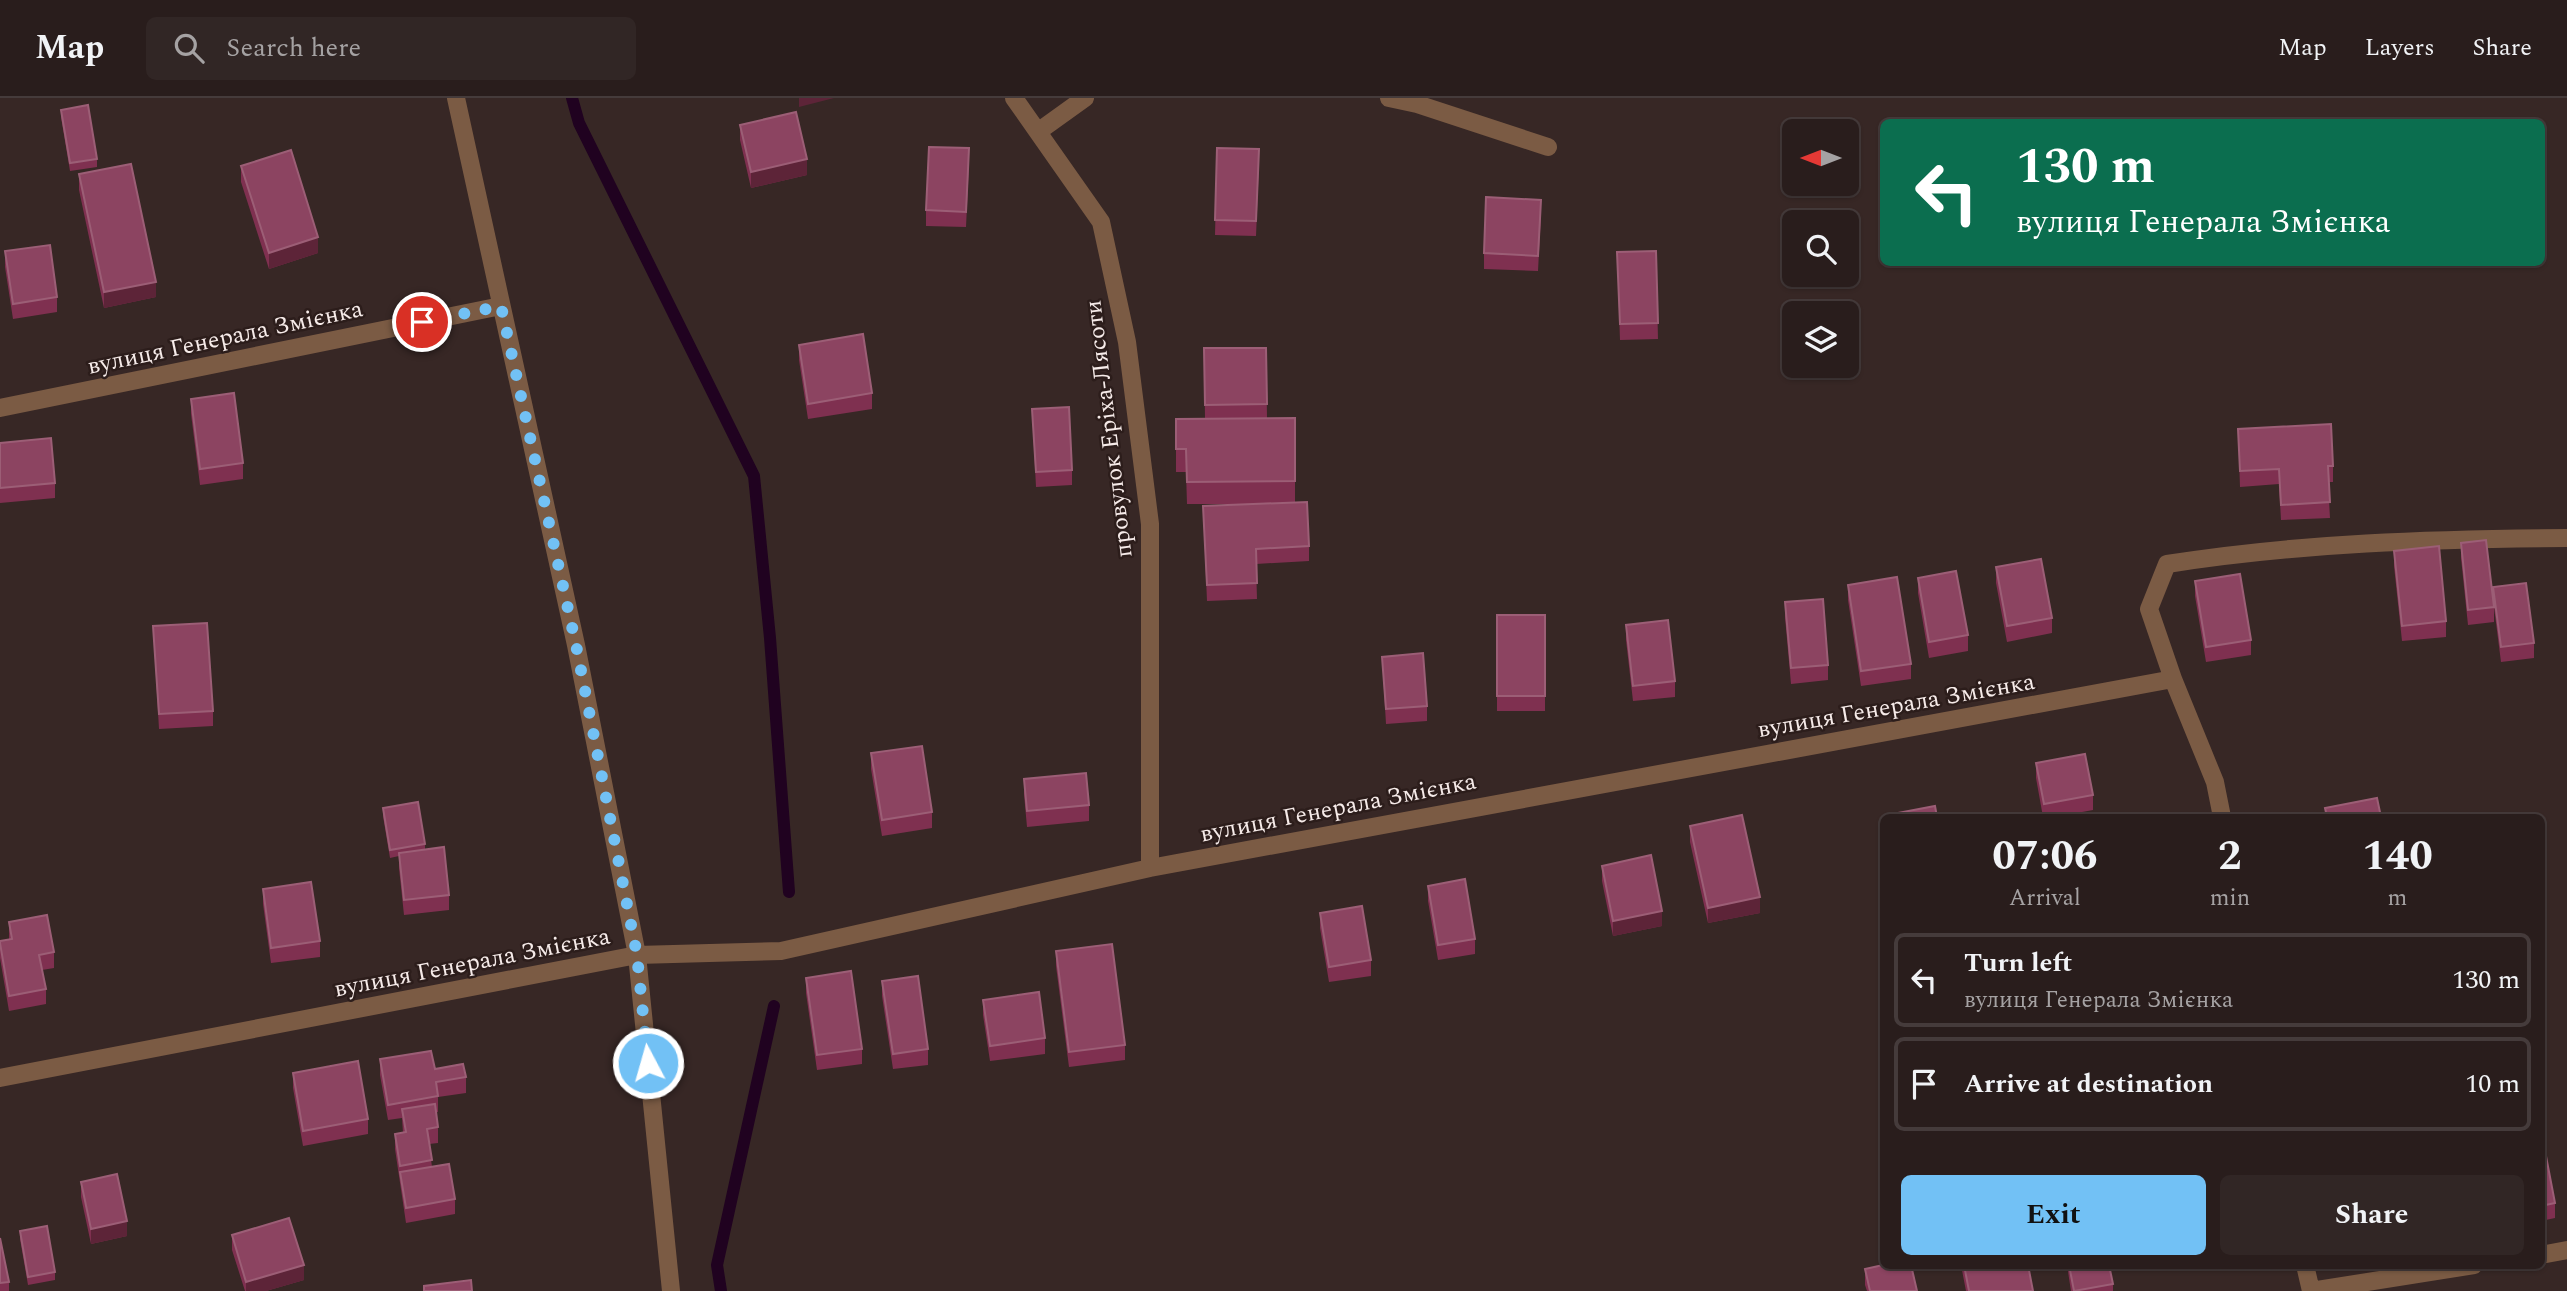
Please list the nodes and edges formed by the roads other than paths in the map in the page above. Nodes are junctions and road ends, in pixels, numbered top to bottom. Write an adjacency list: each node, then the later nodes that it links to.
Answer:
1 (457, 98): 7 (street)
2 (1014, 98): 5 (street, провулок Еріха-Лясоти)
3 (1085, 98): 5 (street)
4 (1389, 98): 6 (street)
5 (1039, 131): 12 (street, провулок Еріха-Лясоти)
6 (1548, 147)
7 (501, 306): 8 (street, вулиця Генерала Змієнка); 13 (street)
8 (0, 408)
9 (2567, 538): 10 (street)
10 (2173, 679): 11 (street); 12 (street, вулиця Генерала Змієнка)
11 (2221, 814)
12 (1150, 868): 13 (street, вулиця Генерала Змієнка)
13 (637, 955): 14 (street, вулиця Генерала Змієнка); 19 (street)
14 (0, 1078)
15 (2567, 1250): 16 (street)
16 (2545, 1254)
17 (2306, 1269): 20 (street)
18 (2449, 1269): 20 (street)
19 (671, 1291)
20 (2311, 1291)

